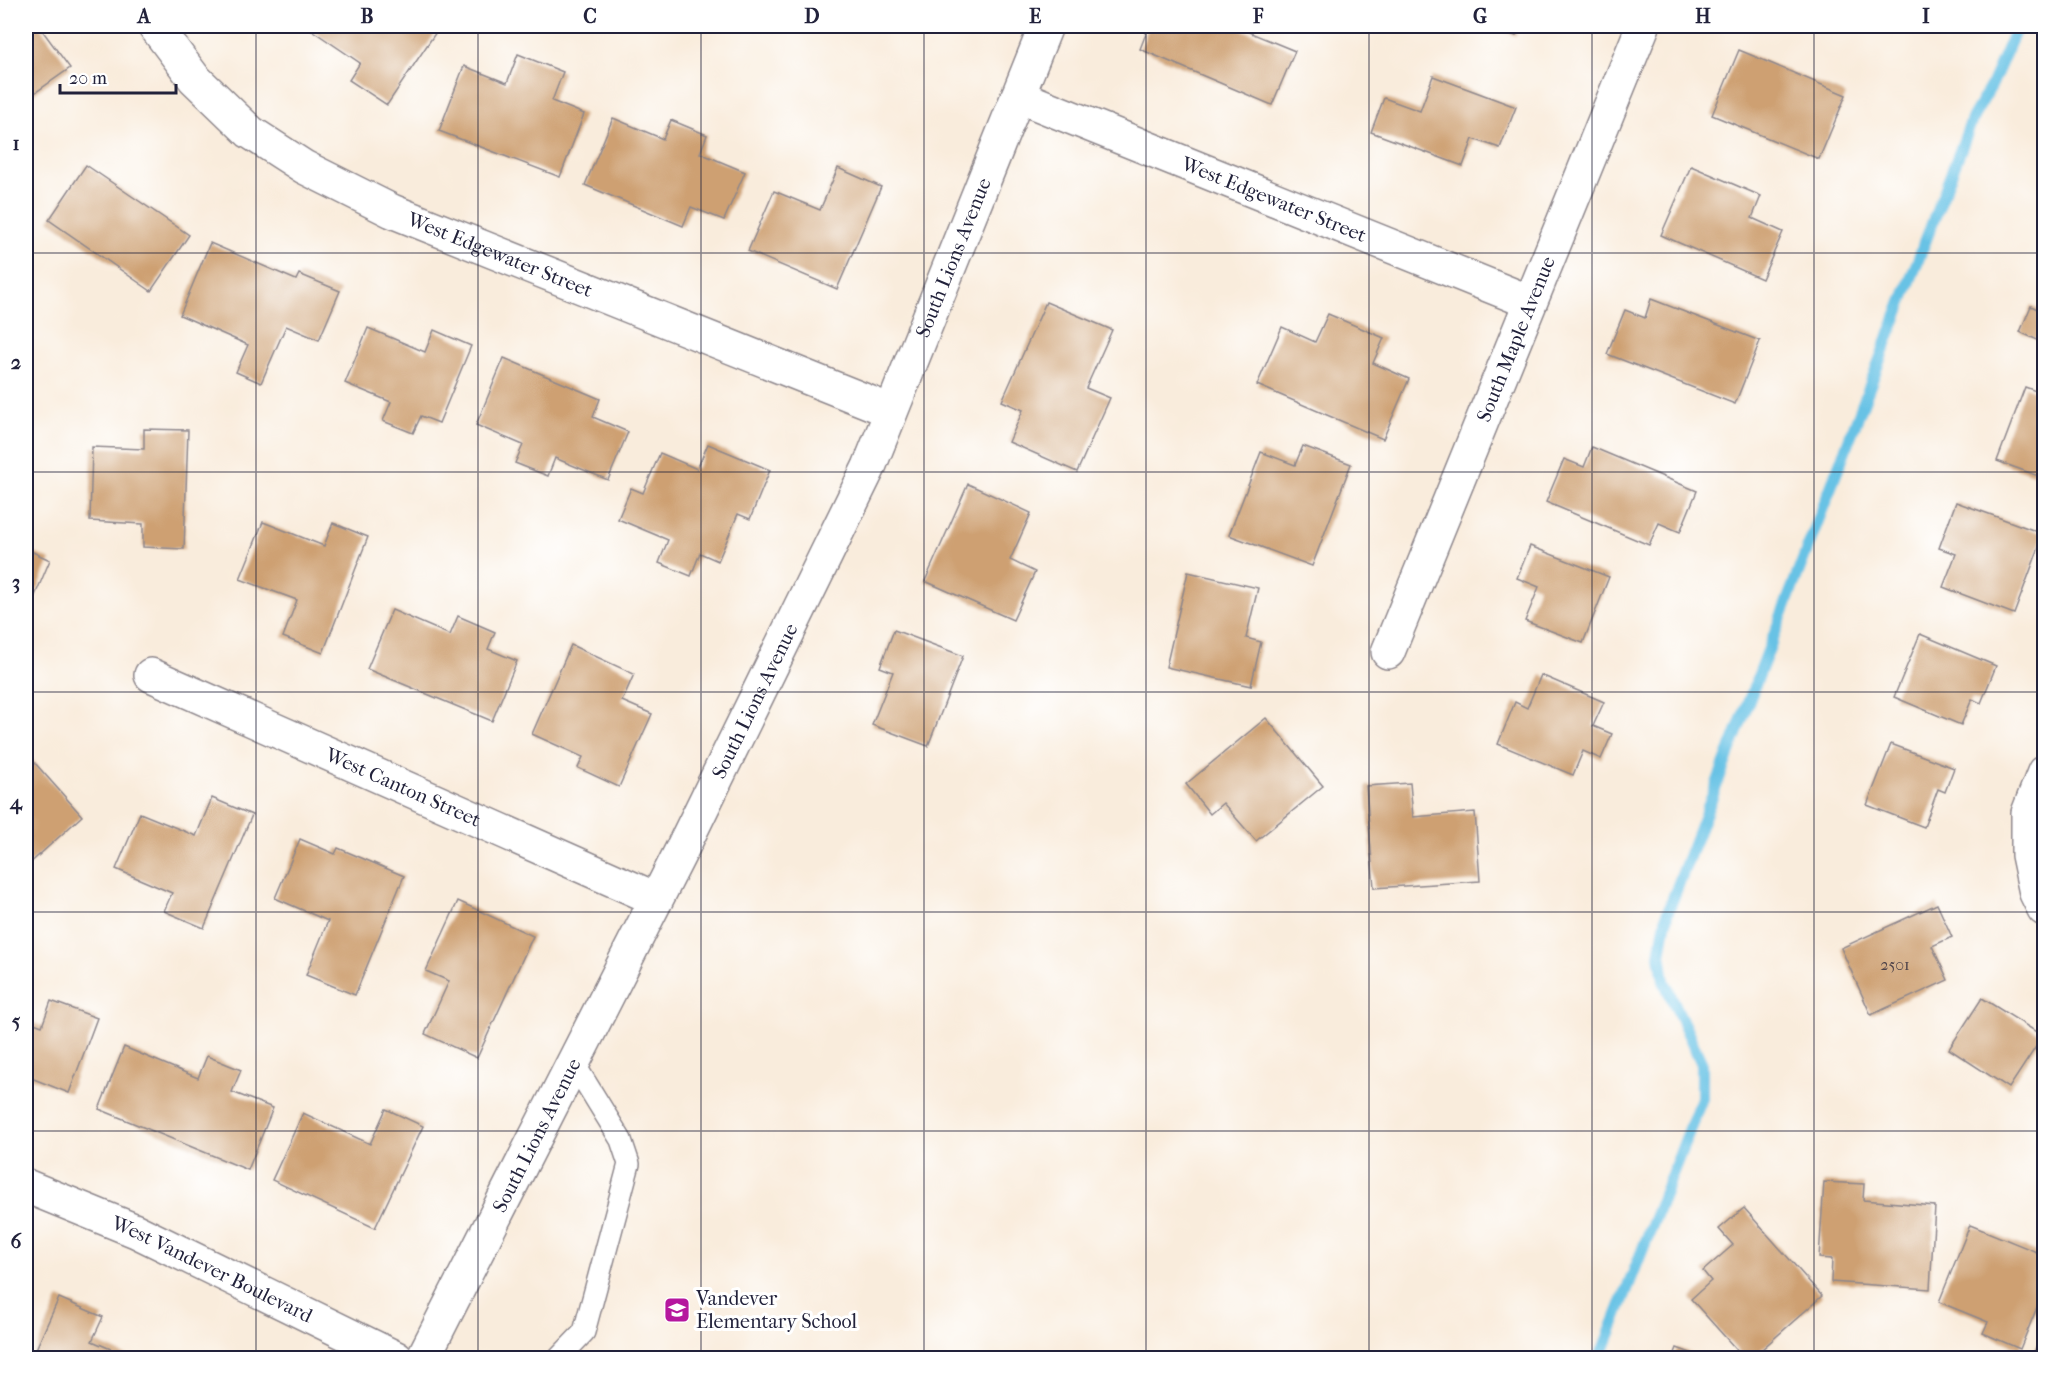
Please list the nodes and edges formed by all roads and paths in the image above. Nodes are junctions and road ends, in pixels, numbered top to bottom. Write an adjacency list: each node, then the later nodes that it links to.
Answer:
1 (155, 26): 6 (street, West Edgewater Street)
2 (1046, 26): 4 (street, South Lions Avenue)
3 (1643, 26): 5 (street, South Maple Avenue)
4 (1018, 96): 5 (street, West Edgewater Street); 6 (street, South Lions Avenue)
5 (1530, 302): 7 (street, South Maple Avenue)
6 (891, 411): 10 (street, South Lions Avenue)
7 (1388, 652)
8 (151, 675): 10 (street, West Canton Street)
9 (2044, 772): 11 (street)
10 (656, 899): 12 (street, South Lions Avenue)
11 (2040, 901)
12 (573, 1062): 15 (street, South Lions Avenue); 16 (lane)
13 (26, 1186): 14 (street, West Vandever Boulevard)
14 (396, 1359)
15 (423, 1359)
16 (559, 1359)

